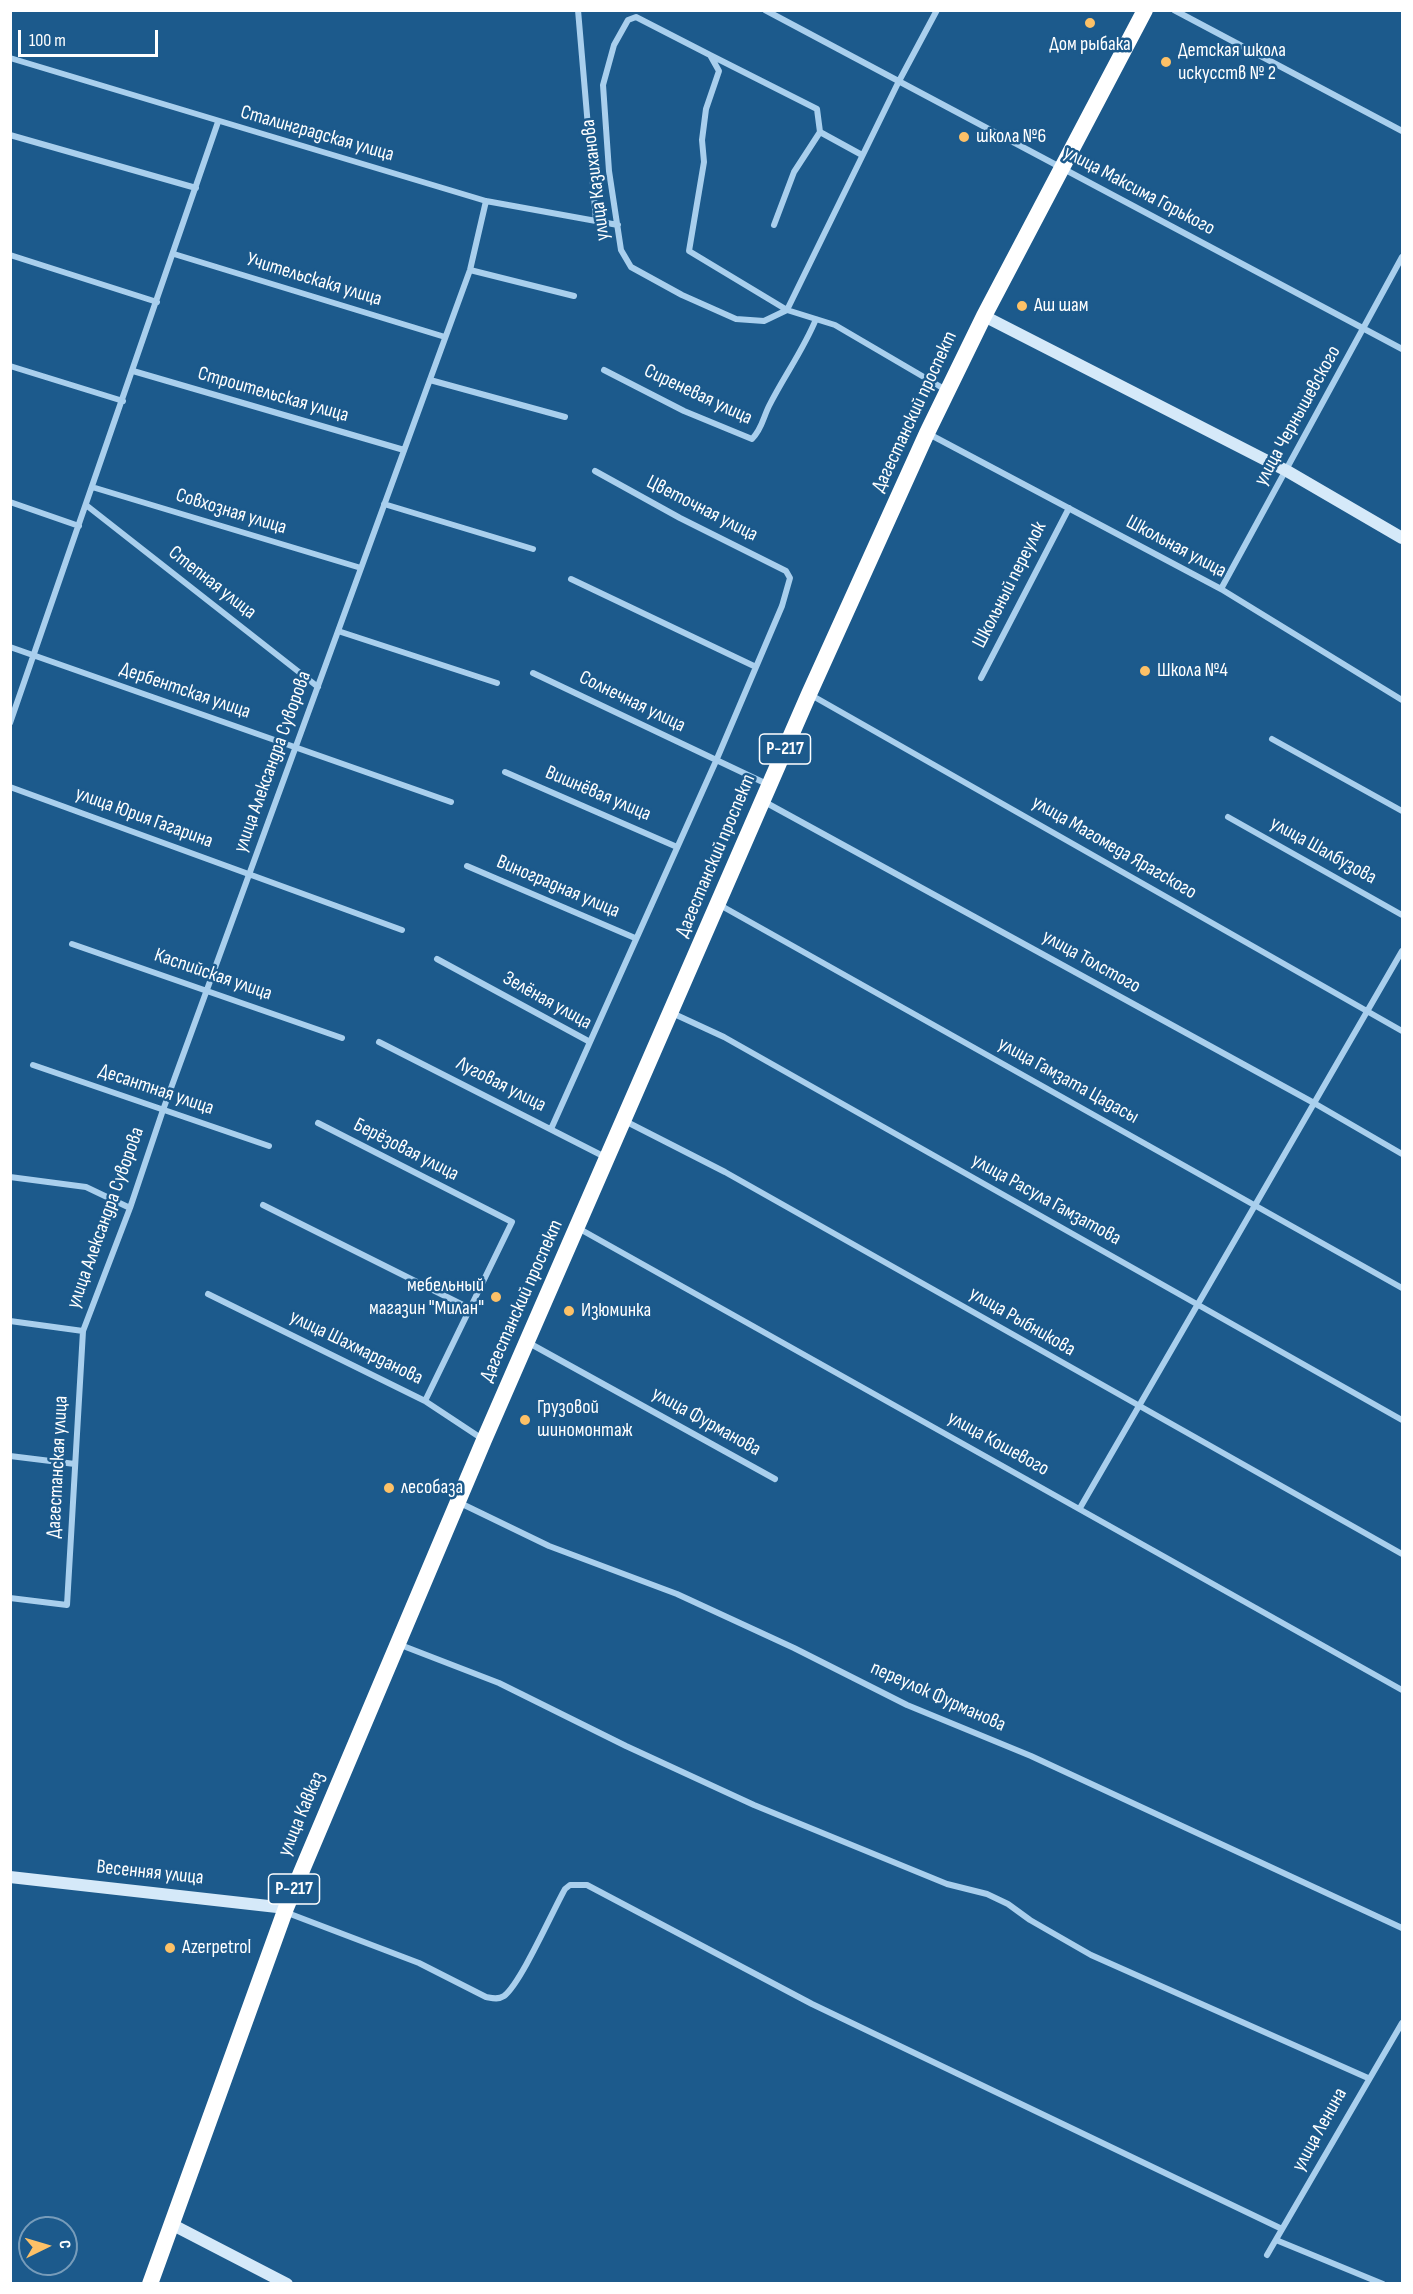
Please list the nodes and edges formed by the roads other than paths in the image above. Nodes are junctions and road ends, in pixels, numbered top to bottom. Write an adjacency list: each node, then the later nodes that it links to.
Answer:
1 (578, 10): 17 (street)
2 (765, 10): 8 (street, улица Максима Горького)
3 (937, 10): 8 (street)
4 (1145, 10): 14 (highway, Дагестанский проспект / Р-217)
5 (1174, 10): 10 (street)
6 (710, 55): 11 (street, улица Казиханова); 18 (street, улица Казиханова); 26 (street)
7 (10, 58): 9 (street, Сталинградская улица)
8 (897, 83): 13 (street); 14 (street, улица Максима Горького)
9 (218, 122): 15 (street); 16 (street, Сталинградская улица)
10 (1402, 131)
11 (820, 132): 13 (street); 19 (street)
12 (10, 135): 15 (street)
13 (862, 155): 26 (street)
14 (1063, 168): 27 (highway, Дагестанский проспект / Р-217); 29 (street, улица Максима Горького)
15 (196, 188): 20 (street)
16 (486, 201): 17 (street, Сталинградская улица); 23 (street, улица Александра Суворова)
17 (596, 220): 18 (street, Сталинградская улица)
18 (618, 225): 26 (street, улица Казиханова)
19 (774, 225)
20 (174, 254): 25 (street); 30 (street, Учительскакя улица)
21 (10, 255): 25 (street)
22 (1402, 257): 29 (street, улица Чернышевского)
23 (470, 270): 24 (street); 30 (street, улица Александра Суворова)
24 (574, 296)
25 (157, 302): 34 (street)
26 (787, 310): 28 (street)
27 (984, 316): 36 (highway, Дагестанский проспект / Р-217); 42 (street)
28 (816, 319): 33 (street, Сиреневая улица); 36 (street)
29 (1365, 329): 31 (street, улица Максима Горького); 42 (street, улица Чернышевского)
30 (446, 337): 35 (street, улица Александра Суворова)
31 (1402, 349)
32 (10, 366): 37 (street)
33 (604, 370)
34 (133, 371): 37 (street); 40 (street, Строительская улица)
35 (430, 380): 38 (street); 40 (street, улица Александра Суворова)
36 (948, 391): 39 (highway, Дагестанский проспект / Р-217)
37 (123, 401): 43 (street)
38 (565, 417)
39 (927, 433): 47 (street, Школьная улица); 62 (highway, Дагестанский проспект / Р-217)
40 (404, 450): 45 (street, улица Александра Суворова)
41 (596, 471): 57 (street, Цветочная улица)
42 (1287, 471): 49 (street); 53 (street, улица Чернышевского)
43 (93, 487): 46 (street); 51 (street, Совхозная улица)
44 (10, 502): 48 (street)
45 (384, 504): 50 (street); 51 (street, улица Александра Суворова)
46 (86, 505): 48 (street); 61 (street, Степная улица)
47 (1069, 508): 53 (street, Школьная улица); 59 (street, Школьный переулок)
48 (79, 526): 56 (street)
49 (1402, 538)
50 (533, 549)
51 (361, 568): 54 (street, улица Александра Суворова)
52 (571, 579): 57 (street)
53 (1221, 589): 63 (street, Школьная улица)
54 (338, 631): 60 (street); 61 (street, улица Александра Суворова)
55 (10, 647): 56 (street, Дербентская улица)
56 (34, 655): 64 (street); 66 (street, Дербентская улица)
57 (756, 667): 67 (street)
58 (534, 673): 67 (street, Солнечная улица)
59 (981, 678)
60 (497, 683)
61 (318, 687): 66 (street, улица Александра Суворова)
62 (809, 694): 70 (highway, Дагестанский проспект / Р-217); 85 (street, улица Магомеда Ярагского)
63 (1402, 700)
64 (10, 723)
65 (1272, 739): 72 (street)
66 (296, 747): 71 (street, Дербентская улица); 76 (street, улица Александра Суворова)
67 (716, 761): 70 (street, Солнечная улица); 74 (street)
68 (505, 772): 74 (street, Вишнёвая улица)
69 (10, 787): 76 (street, улица Юрия Гагарина)
70 (766, 793): 77 (highway, Дагестанский проспект / Р-217); 92 (street, улица Толстого)
71 (451, 802)
72 (1402, 811)
73 (1228, 817): 78 (street, улица Шалбузова)
74 (678, 847): 80 (street)
75 (468, 866): 80 (street, Виноградная улица)
76 (249, 874): 79 (street, улица Юрия Гагарина); 84 (street, улица Александра Суворова)
77 (717, 904): 86 (highway, Дагестанский проспект / Р-217); 102 (street, улица Гамзата Цадасы)
78 (1402, 915)
79 (402, 930)
80 (635, 938): 90 (street)
81 (72, 944): 84 (street, Каспийская улица)
82 (1402, 951): 85 (street)
83 (437, 959): 90 (street, Зелёная улица)
84 (207, 991): 88 (street, Каспийская улица); 93 (street, улица Александра Суворова)
85 (1368, 1011): 87 (street, улица Магомеда Ярагского); 92 (street)
86 (671, 1013): 94 (highway, Дагестанский проспект / Р-217); 107 (street, улица Расула Гамзатова)
87 (1402, 1031)
88 (342, 1038)
89 (379, 1042): 96 (street, Луговая улица)
90 (590, 1042): 96 (street, Зелёная улица)
91 (33, 1065): 93 (street, Десантная улица)
92 (1314, 1103): 98 (street, улица Толстого); 102 (street)
93 (163, 1110): 97 (street, Десантная улица); 103 (street, улица Александра Суворова)
94 (624, 1121): 99 (highway, Дагестанский проспект / Р-217); 113 (street, улица Рыбникова)
95 (318, 1123): 108 (street, Берёзовая улица)
96 (551, 1129): 99 (street, Луговая улица)
97 (269, 1146)
98 (1402, 1154)
99 (608, 1158): 104 (highway, Дагестанский проспект / Р-217)
100 (10, 1177): 103 (street)
101 (263, 1205): 108 (street)
102 (1255, 1205): 105 (street, улица Гамзата Цадасы); 107 (street)
103 (130, 1208): 110 (street, улица Александра Суворова)
104 (578, 1228): 111 (highway, Дагестанский проспект / Р-217); 120 (street, улица Кошевого)
105 (1402, 1288)
106 (208, 1294): 112 (street, улица Шахмарданова)
107 (1197, 1304): 113 (street); 114 (street, улица Расула Гамзатова)
108 (471, 1309): 112 (street)
109 (10, 1321): 110 (street)
110 (82, 1331): 117 (street, Дагестанская улица)
111 (527, 1342): 115 (highway, Дагестанский проспект / Р-217); 118 (street, улица Фурманова)
112 (425, 1401): 115 (street, улица Шахмарданова)
113 (1138, 1408): 120 (street); 121 (street, улица Рыбникова)
114 (1402, 1420)
115 (484, 1440): 119 (highway, Дагестанский проспект / Р-217)
116 (10, 1456): 117 (street)
117 (75, 1464): 122 (street, Дагестанская улица)
118 (775, 1479)
119 (458, 1502): 123 (highway, улица Кавказ / Р-217); 127 (street, переулок Фурманова)
120 (1080, 1508): 124 (street, улица Кошевого)
121 (1402, 1554)
122 (10, 1598)
123 (397, 1644): 126 (highway, улица Кавказ / Р-217); 129 (street)
124 (1402, 1690)
125 (10, 1877): 126 (street, Весенняя улица)
126 (285, 1910): 130 (highway, улица Кавказ / Р-217); 131 (street)
127 (1402, 1928)
128 (1402, 2023): 129 (street, улица Ленина)
129 (1368, 2078): 131 (street, улица Ленина)
130 (173, 2224): 134 (highway, улица Кавказ / Р-217); 135 (street)
131 (1282, 2229): 132 (street, улица Ленина)
132 (1276, 2240): 133 (street, улица Ленина); 136 (street)
133 (1267, 2255)
134 (150, 2283)
135 (286, 2283)
136 (1383, 2283)

